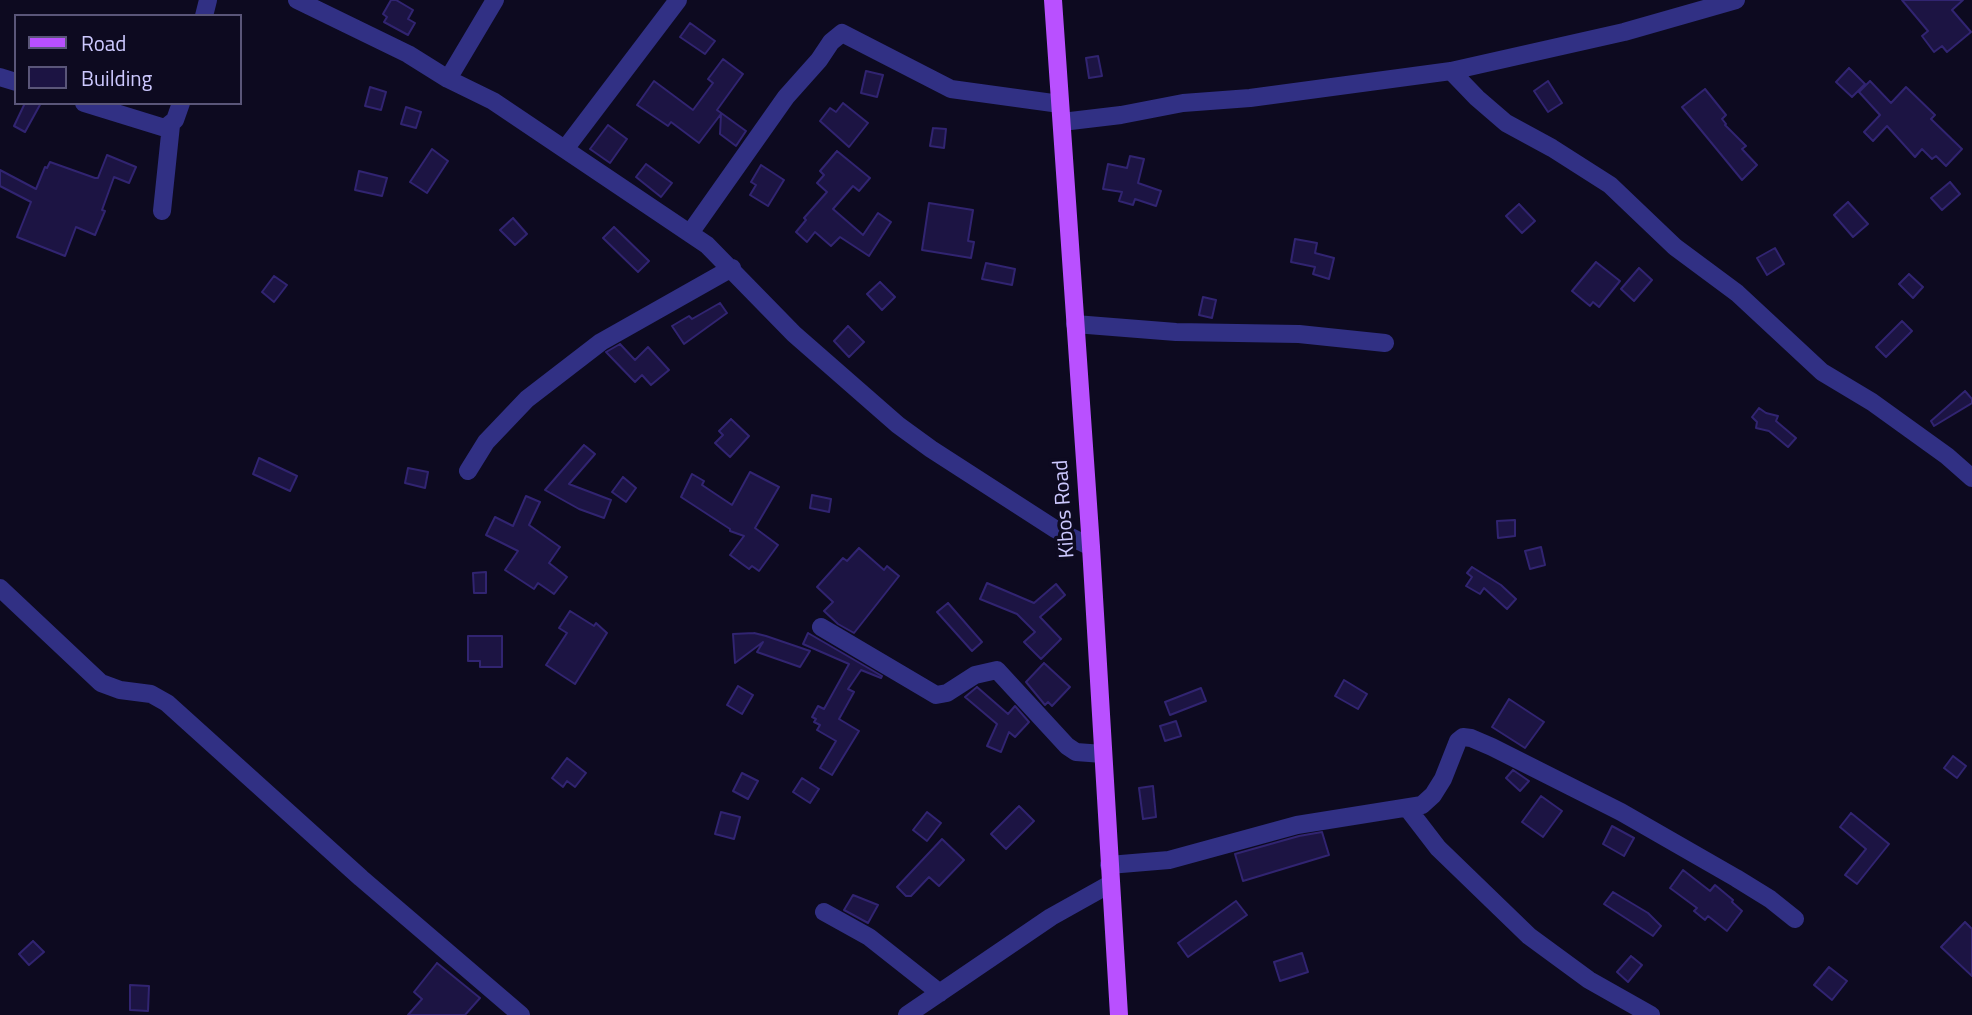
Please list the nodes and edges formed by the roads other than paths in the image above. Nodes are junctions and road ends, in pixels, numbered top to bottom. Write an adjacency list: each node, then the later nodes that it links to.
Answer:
1 (297, 0): 7 (street)
2 (495, 0): 7 (street)
3 (678, 0): 13 (street)
4 (1053, 0): 8 (main road, Kibos Road)
5 (1736, 0): 6 (street)
6 (1451, 71): 11 (street); 20 (street)
7 (448, 79): 13 (street)
8 (1060, 104): 11 (main road, Kibos Road); 15 (street)
9 (90, 105): 12 (street)
10 (180, 105): 12 (street)
11 (1062, 122): 17 (main road, Kibos Road)
12 (171, 125): 14 (street)
13 (565, 149): 15 (street)
14 (162, 211)
15 (690, 233): 16 (street)
16 (732, 268): 19 (street); 21 (street)
17 (1075, 324): 18 (street); 21 (main road, Kibos Road)
18 (1385, 343)
19 (468, 471)
20 (1972, 478)
21 (1091, 547): 24 (main road, Kibos Road)
22 (0, 588): 31 (street)
23 (821, 627): 24 (street)
24 (1102, 754): 26 (main road, Kibos Road)
25 (1408, 809): 26 (street); 29 (street); 34 (street)
26 (1109, 865): 27 (main road, Kibos Road)
27 (1110, 884): 30 (street); 33 (main road, Kibos Road)
28 (824, 912): 30 (street)
29 (1795, 919)
30 (940, 993): 32 (street)
31 (521, 1015)
32 (908, 1015)
33 (1119, 1015)
34 (1651, 1015)

